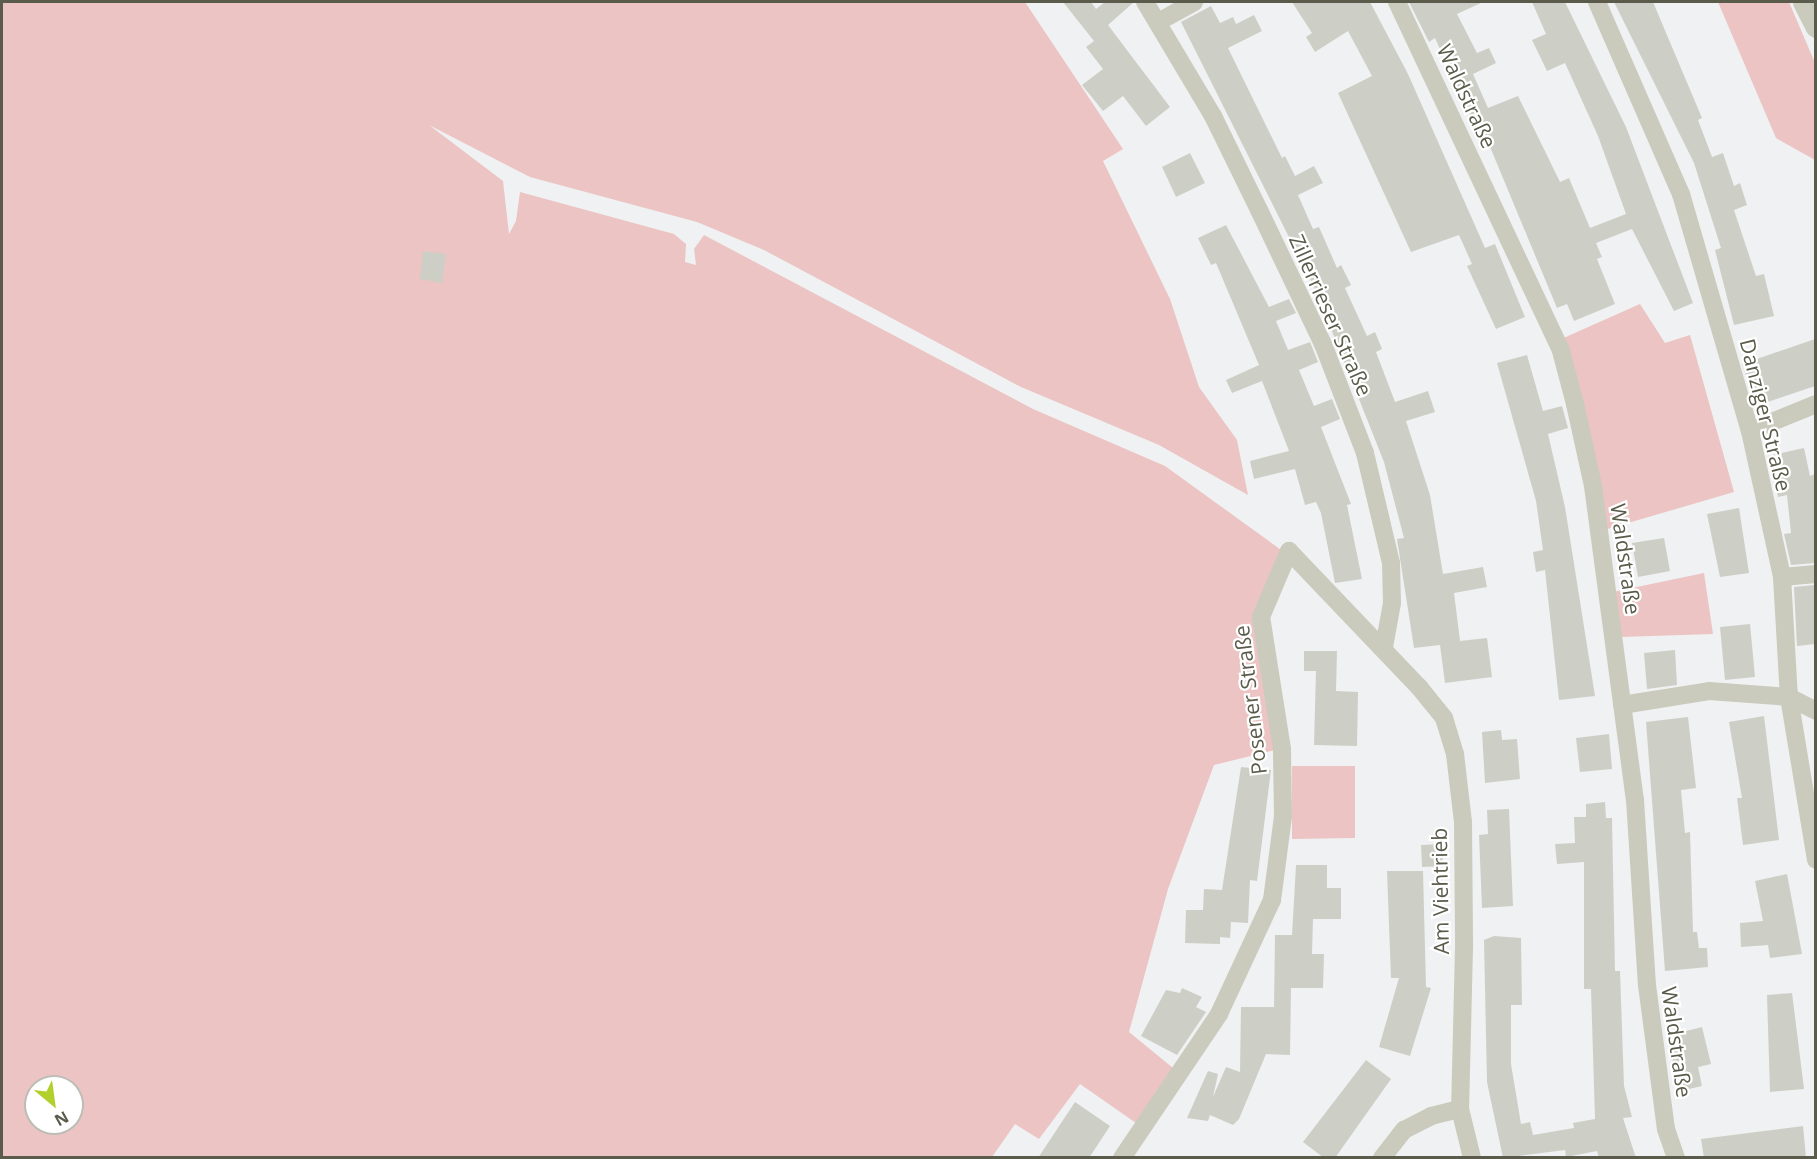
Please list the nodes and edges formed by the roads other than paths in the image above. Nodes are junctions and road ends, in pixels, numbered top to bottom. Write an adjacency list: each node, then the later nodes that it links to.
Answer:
1 (1145, 2): 6 (street, Zillerrieser Straße)
2 (1194, 2): 6 (street)
3 (1397, 2): 14 (street, Waldstraße)
4 (1597, 2): 9 (street, Danziger Straße)
5 (1803, 2): 7 (street)
6 (1160, 21): 12 (street, Zillerrieser Straße)
7 (1815, 27)
8 (1815, 404): 9 (street)
9 (1750, 431): 11 (street, Danziger Straße)
10 (1815, 574): 11 (street)
11 (1782, 577): 13 (street, Danziger Straße)
12 (1384, 646): 17 (street, Am Viehtrieb); 18 (street, Posener Straße)
13 (1789, 697): 14 (street); 15 (street); 16 (street, Danziger Straße)
14 (1622, 705): 21 (street, Waldstraße)
15 (1815, 711)
16 (1815, 860)
17 (1460, 1109): 19 (street); 20 (street, Am Viehtrieb)
18 (1122, 1158)
19 (1382, 1158)
20 (1472, 1158)
21 (1676, 1158)

